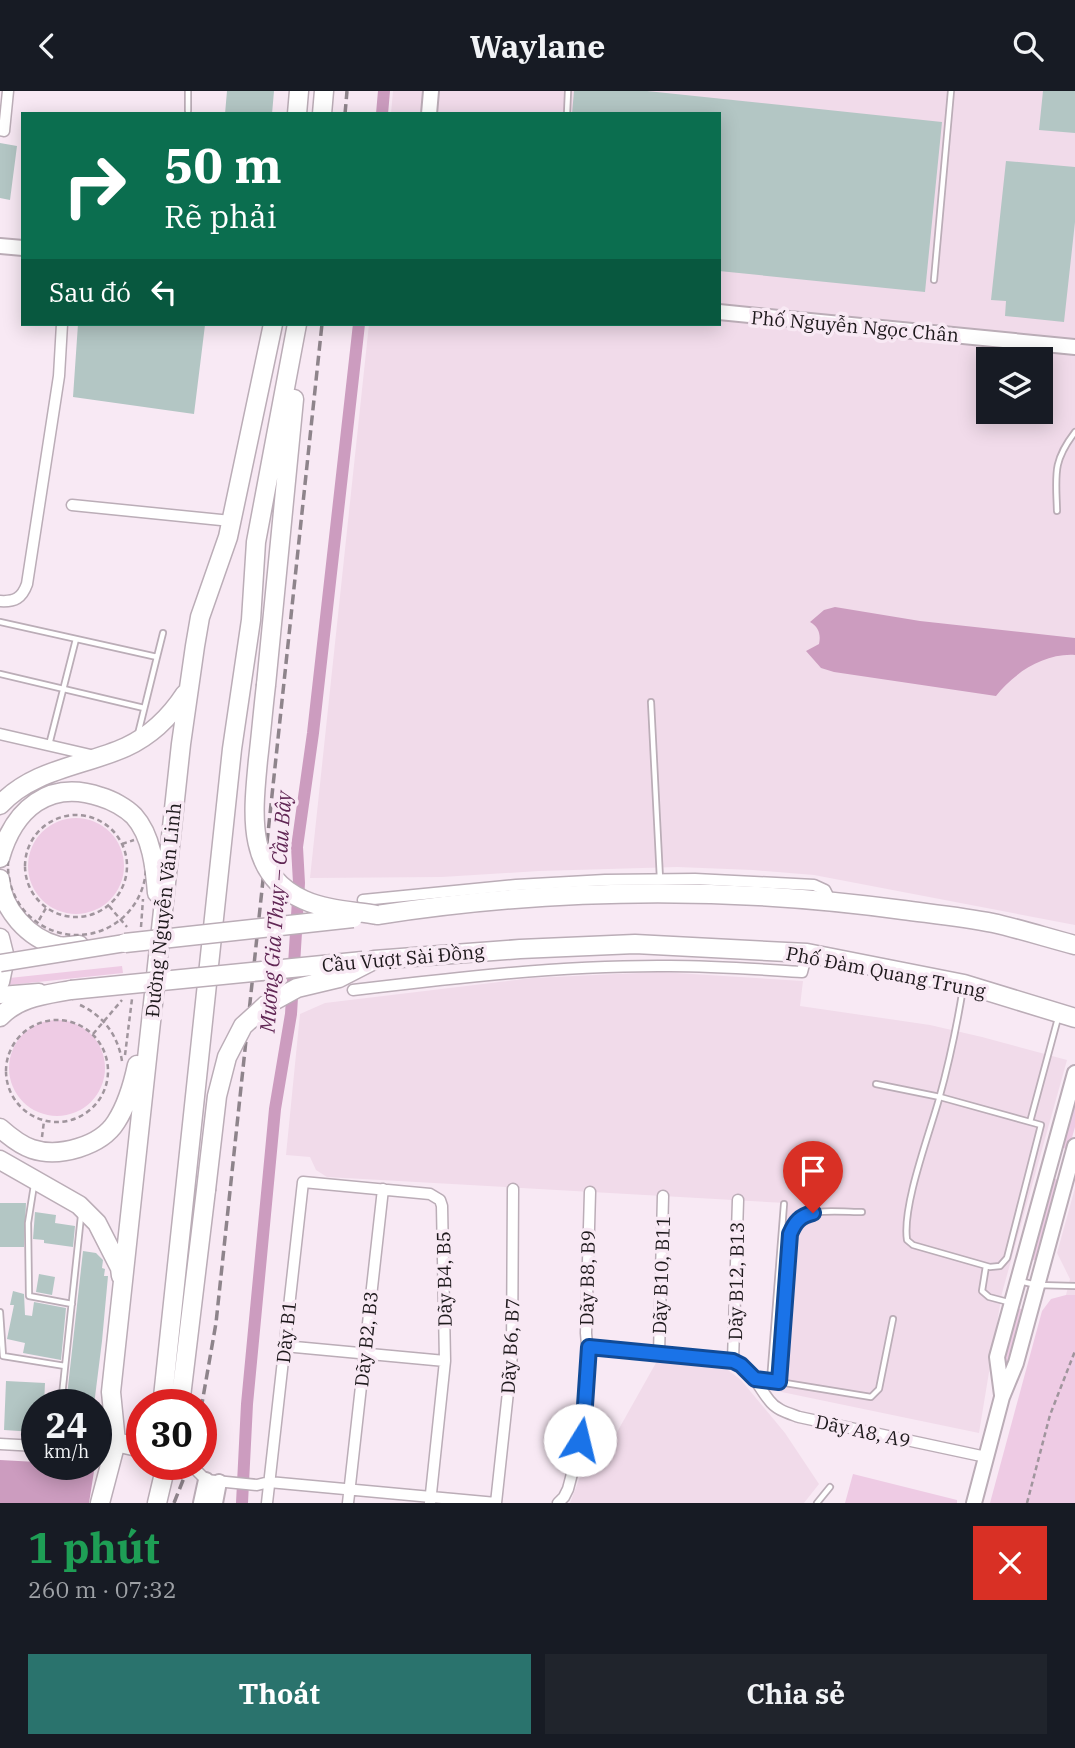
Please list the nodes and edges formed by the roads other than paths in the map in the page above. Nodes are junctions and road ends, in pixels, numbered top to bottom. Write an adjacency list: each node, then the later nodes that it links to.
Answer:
1 (8, 91): 13 (street)
2 (188, 91): 8 (lane)
3 (299, 91): 9 (highway)
4 (324, 91): 10 (highway)
5 (431, 91): 11 (street)
6 (568, 91): 12 (lane)
7 (951, 91): 16 (lane)
8 (188, 111)
9 (297, 112)
10 (322, 112)
11 (429, 112)
12 (567, 112)
13 (0, 131)
14 (0, 246): 15 (street)
15 (21, 248)
16 (934, 279)
17 (721, 313): 21 (street, Phố Nguyễn Ngọc Chân)
18 (62, 326): 26 (street)
19 (273, 326): 25 (highway, Đường Nguyễn Văn Linh)
20 (296, 332): 46 (highway, bridge); 102 (highway)
21 (1075, 347)
22 (1075, 432): 24 (lane)
23 (72, 505): 25 (street)
24 (1057, 511)
25 (231, 521): 30 (highway, Đường Nguyễn Văn Linh)
26 (0, 601)
27 (0, 622): 29 (lane)
28 (163, 633): 31 (lane)
29 (76, 639): 31 (lane); 33 (lane)
30 (195, 646): 37 (highway); 47 (highway, Đường Nguyễn Văn Linh)
31 (157, 657): 35 (lane)
32 (0, 674): 33 (lane)
33 (63, 689): 35 (lane); 38 (lane)
34 (651, 702): 43 (lane)
35 (144, 708): 37 (lane)
36 (0, 734): 38 (street)
37 (136, 742): 39 (highway)
38 (49, 745): 39 (street)
39 (99, 757): 40 (highway)
40 (0, 805)
41 (0, 858): 47 (highway)
42 (0, 879): 49 (highway, bridge)
43 (660, 879): 44 (street); 45 (street)
44 (363, 900)
45 (830, 900): 46 (highway); 50 (highway)
46 (377, 915): 49 (highway, bridge)
47 (161, 932): 58 (highway, Đường Nguyễn Văn Linh)
48 (0, 938): 55 (highway)
49 (125, 943): 54 (main road, bridge)
50 (1075, 945)
51 (736, 949): 52 (highway, Phố Đàm Quang Trung); 53 (highway, Cầu Vượt Sài Đồng)
52 (807, 953): 56 (highway, Phố Đàm Quang Trung); 57 (street)
53 (374, 960): 60 (highway, Cầu Vượt Sài Đồng, bridge); 103 (highway, bridge)
54 (0, 963)
55 (0, 982)
56 (964, 984): 61 (highway, Phố Đàm Quang Trung); 65 (lane)
57 (353, 990)
58 (155, 991): 67 (highway); 86 (highway, Đường Nguyễn Văn Linh)
59 (0, 995): 60 (main road)
60 (74, 997): 62 (highway, Cầu Vượt Sài Đồng)
61 (1067, 1016): 66 (lane)
62 (0, 1017)
63 (1075, 1073): 70 (street)
64 (876, 1084): 65 (lane)
65 (940, 1097): 66 (lane); 82 (lane)
66 (1030, 1122): 82 (lane)
67 (0, 1128)
68 (1075, 1146): 71 (street)
69 (0, 1160): 72 (highway)
70 (1051, 1160): 71 (street); 83 (street)
71 (1070, 1165): 84 (street)
72 (35, 1181): 80 (highway); 88 (lane)
73 (303, 1182): 74 (street, Dãy B4, B5); 91 (street, Dãy B1)
74 (383, 1189): 93 (street, Dãy B2, B3); 95 (street, Dãy B4, B5)
75 (513, 1189): 125 (street, Dãy B6, B7)
76 (590, 1192): 92 (street, Dãy B8, B9)
77 (663, 1196): 94 (street, Dãy B10, B11)
78 (738, 1200): 96 (street, Dãy B12, B13)
79 (784, 1204): 99 (lane)
80 (82, 1208): 86 (highway); 88 (lane)
81 (862, 1212): 100 (lane)
82 (986, 1266): 87 (lane)
83 (1018, 1280): 84 (lane); 87 (street)
84 (1037, 1285): 85 (lane); 104 (street)
85 (1075, 1286)
86 (122, 1287): 105 (highway, Đường Nguyễn Văn Linh)
87 (1012, 1303): 104 (street)
88 (72, 1304): 97 (lane)
89 (0, 1312): 97 (lane)
90 (893, 1319): 100 (lane)
91 (285, 1346): 93 (street); 114 (street, Dãy B1)
92 (589, 1347): 94 (street); 118 (street, Dãy B8, B9)
93 (364, 1354): 95 (street); 116 (street, Dãy B2, B3)
94 (659, 1354): 96 (street)
95 (445, 1361): 117 (street, Dãy B4, B5)
96 (733, 1361): 98 (street, Dãy A8, A9)
97 (65, 1366): 101 (lane)
98 (755, 1379): 99 (lane); 110 (street, Dãy A8, A9)
99 (770, 1381): 100 (lane)
100 (779, 1382)
101 (63, 1389)
102 (164, 1389)
103 (182, 1389)
104 (1002, 1397): 110 (street)
105 (116, 1442): 107 (highway); 109 (street); 119 (highway, Đường Nguyễn Văn Linh)
106 (0, 1444): 108 (street)
107 (126, 1444)
108 (21, 1445)
109 (112, 1447)
110 (986, 1457): 127 (street)
111 (162, 1480): 120 (highway)
112 (214, 1480): 113 (street)
113 (217, 1482): 114 (street); 121 (street); 122 (street)
114 (269, 1482): 116 (street); 123 (street, Dãy B1)
115 (830, 1487): 126 (lane)
116 (349, 1489): 117 (street); 124 (street, Dãy B2, B3)
117 (430, 1500): 125 (street)
118 (561, 1502)
119 (100, 1503)
120 (157, 1503)
121 (201, 1503)
122 (215, 1503)
123 (267, 1503)
124 (348, 1503)
125 (496, 1503)
126 (817, 1503)
127 (974, 1503)

